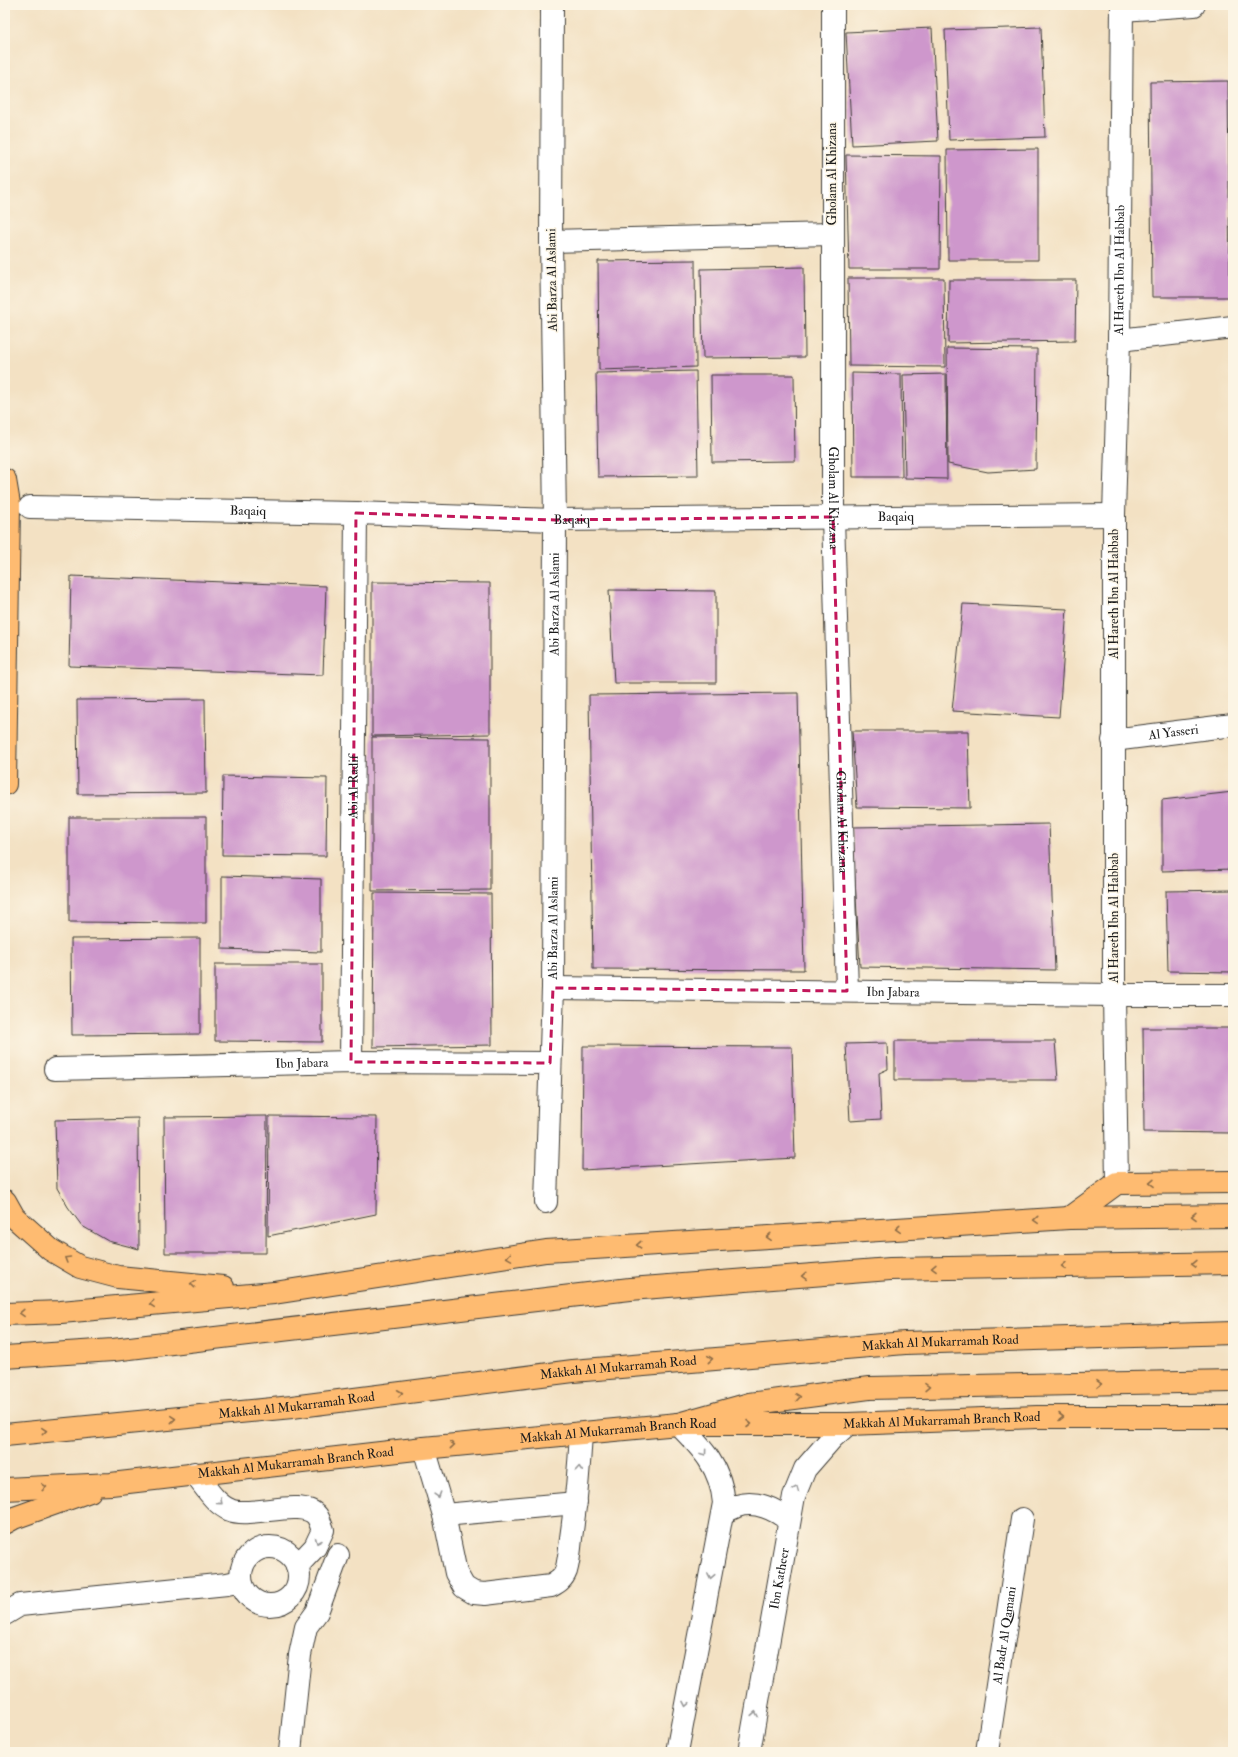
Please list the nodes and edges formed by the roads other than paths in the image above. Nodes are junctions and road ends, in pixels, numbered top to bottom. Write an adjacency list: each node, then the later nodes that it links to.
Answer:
1 (552, 5): 6 (street, Abi Barza Al Aslami)
2 (833, 5): 5 (street, Gholam Al Khizana)
3 (1194, 5): 4 (street)
4 (1122, 8): 8 (street, Al Hareth Ibn Al Habbab)
5 (832, 234): 6 (street); 13 (street, Gholam Al Khizana)
6 (551, 241): 14 (street, Abi Barza Al Aslami)
7 (1233, 327): 8 (street)
8 (1119, 340): 12 (street, Al Hareth Ibn Al Habbab)
9 (5, 480): 17 (main road)
10 (30, 507): 11 (street, Baqaiq)
11 (356, 513): 14 (street, Baqaiq); 22 (street, Abi Al Radif)
12 (1114, 515): 13 (street, Baqaiq); 16 (street, Al Hareth Ibn Al Habbab)
13 (833, 517): 14 (street, Baqaiq); 19 (street, Gholam Al Khizana)
14 (555, 520): 18 (street, Abi Barza Al Aslami)
15 (1233, 725): 16 (street, Al Yasseri)
16 (1114, 740): 20 (street, Al Hareth Ibn Al Habbab)
17 (5, 784)
18 (553, 988): 19 (street, Ibn Jabara); 23 (street, Abi Barza Al Aslami)
19 (847, 991): 20 (street, Ibn Jabara)
20 (1114, 995): 21 (street, Ibn Jabara); 26 (street, Al Hareth Ibn Al Habbab)
21 (1233, 995)
22 (351, 1062): 23 (street, Ibn Jabara); 24 (street, Ibn Jabara)
23 (550, 1063): 28 (street, Abi Barza Al Aslami)
24 (55, 1069)
25 (1233, 1182): 26 (main road, one-way to 26)
26 (1117, 1183): 30 (main road)
27 (5, 1201): 32 (main road, one-way to 27)
28 (546, 1202)
29 (1233, 1216): 30 (main road, one-way to 30)
30 (1069, 1218): 32 (main road, one-way to 32)
31 (1233, 1263): 35 (main road, one-way to 35)
32 (274, 1293): 33 (main road, one-way to 33)
33 (5, 1314)
34 (1233, 1333): 41 (main road, Makkah Al Mukarramah Road, one-way to 34)
35 (5, 1356)
36 (1233, 1381): 38 (main road, one-way to 36)
37 (1233, 1417): 39 (main road, Makkah Al Mukarramah Branch Road, one-way to 37)
38 (678, 1424): 39 (main road, Makkah Al Mukarramah Branch Road, one-way to 39); 40 (main road, Makkah Al Mukarramah Branch Road); 47 (street, one-way to 47)
39 (848, 1424): 50 (street, Ibn Katheer, one-way to 39)
40 (581, 1434): 42 (main road, Makkah Al Mukarramah Branch Road, one-way to 40); 46 (street, one-way to 40)
41 (5, 1435)
42 (424, 1448): 43 (main road, Makkah Al Mukarramah Branch Road); 48 (street, one-way to 48)
43 (194, 1473): 44 (main road, Makkah Al Mukarramah Branch Road); 53 (street, one-way to 53)
44 (111, 1484): 45 (main road, Makkah Al Mukarramah Branch Road, one-way to 44); 51 (main road)
45 (5, 1489)
46 (576, 1504): 48 (street); 48 (street)
47 (723, 1513): 50 (street); 57 (street, one-way to 57)
48 (444, 1516)
49 (1022, 1519): 59 (street, Al Badr Al Qamani)
50 (789, 1521): 58 (street, Ibn Katheer, one-way to 50)
51 (5, 1523)
52 (338, 1555): 56 (street)
53 (297, 1566): 54 (street); 54 (street)
54 (241, 1581): 55 (street)
55 (5, 1614)
56 (290, 1752)
57 (677, 1752)
58 (749, 1752)
59 (987, 1752)

